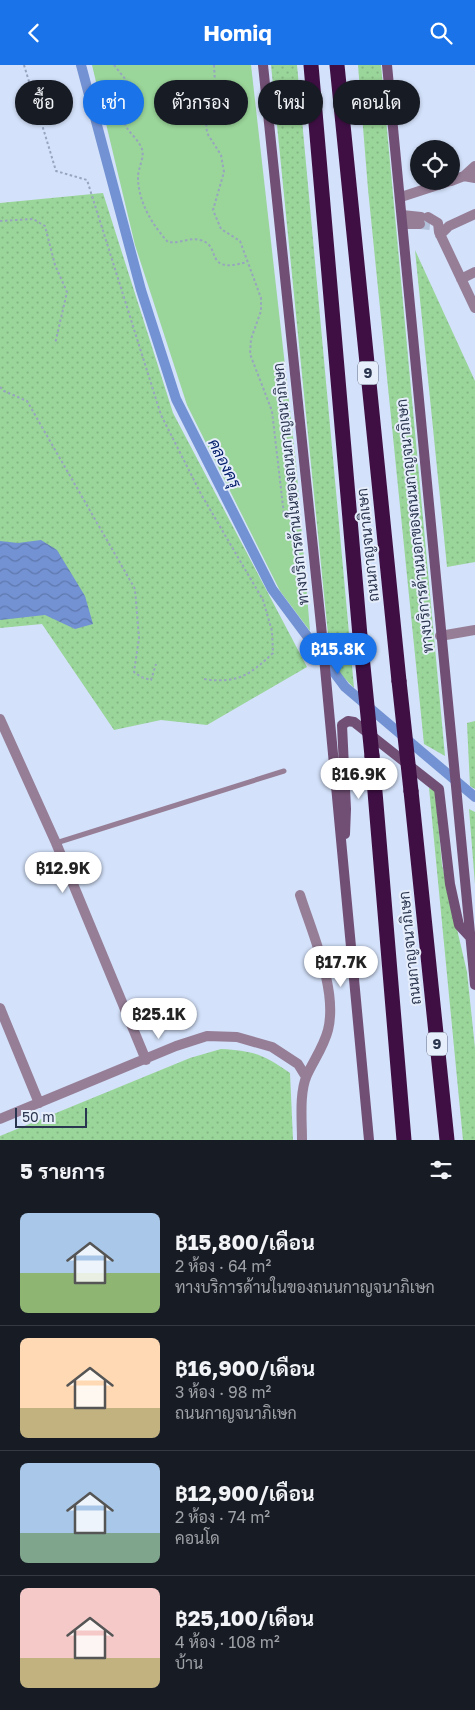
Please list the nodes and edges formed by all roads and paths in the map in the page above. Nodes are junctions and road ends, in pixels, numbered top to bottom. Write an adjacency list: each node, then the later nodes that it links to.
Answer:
1 (24, 65): 26 (path)
2 (114, 65): 16 (path)
3 (214, 65): 16 (path)
4 (263, 65): 31 (main road, ทางบริการด้านในของถนนกาญจนาภิเษก)
5 (311, 65): 42 (highway, ถนนกาญจนาภิเษก / 9, bridge)
6 (337, 65): 43 (highway, ถนนกาญจนาภิเษก / 9, bridge)
7 (387, 65): 11 (main road, ทางบริการด้านนอกของถนนกาญจนาภิเษก)
8 (475, 166): 9 (street)
9 (470, 177)
10 (422, 190): 11 (street)
11 (401, 197): 13 (main road, ทางบริการด้านนอกของถนนกาญจนาภิเษก)
12 (475, 214): 15 (street)
13 (402, 219): 15 (street); 24 (main road, ทางบริการด้านนอกของถนนกาญจนาภิเษก)
14 (0, 221): 20 (path)
15 (440, 233): 18 (street)
16 (247, 262): 22 (path)
17 (475, 272): 18 (street)
18 (461, 279): 19 (street)
19 (475, 307)
20 (55, 344)
21 (0, 387): 25 (path)
22 (284, 515)
23 (475, 630): 24 (street)
24 (440, 636): 33 (main road, ทางบริการด้านนอกของถนนกาญจนาภิเษก)
25 (156, 664)
26 (204, 679)
27 (0, 719): 28 (street)
28 (3, 732): 30 (street)
29 (284, 771): 30 (lane)
30 (56, 843): 36 (street)
31 (342, 865): 33 (main road); 41 (main road, ทางบริการด้านในของถนนกาญจนาภิเษก)
32 (300, 895): 37 (street)
33 (471, 938): 34 (main road, ทางบริการด้านนอกของถนนกาญจนาภิเษก)
34 (475, 985)
35 (0, 1008): 38 (street)
36 (146, 1060): 37 (street); 38 (street)
37 (306, 1077): 40 (street)
38 (39, 1103): 39 (street)
39 (0, 1119)
40 (302, 1140)
41 (369, 1140)
42 (404, 1140)
43 (447, 1140)

